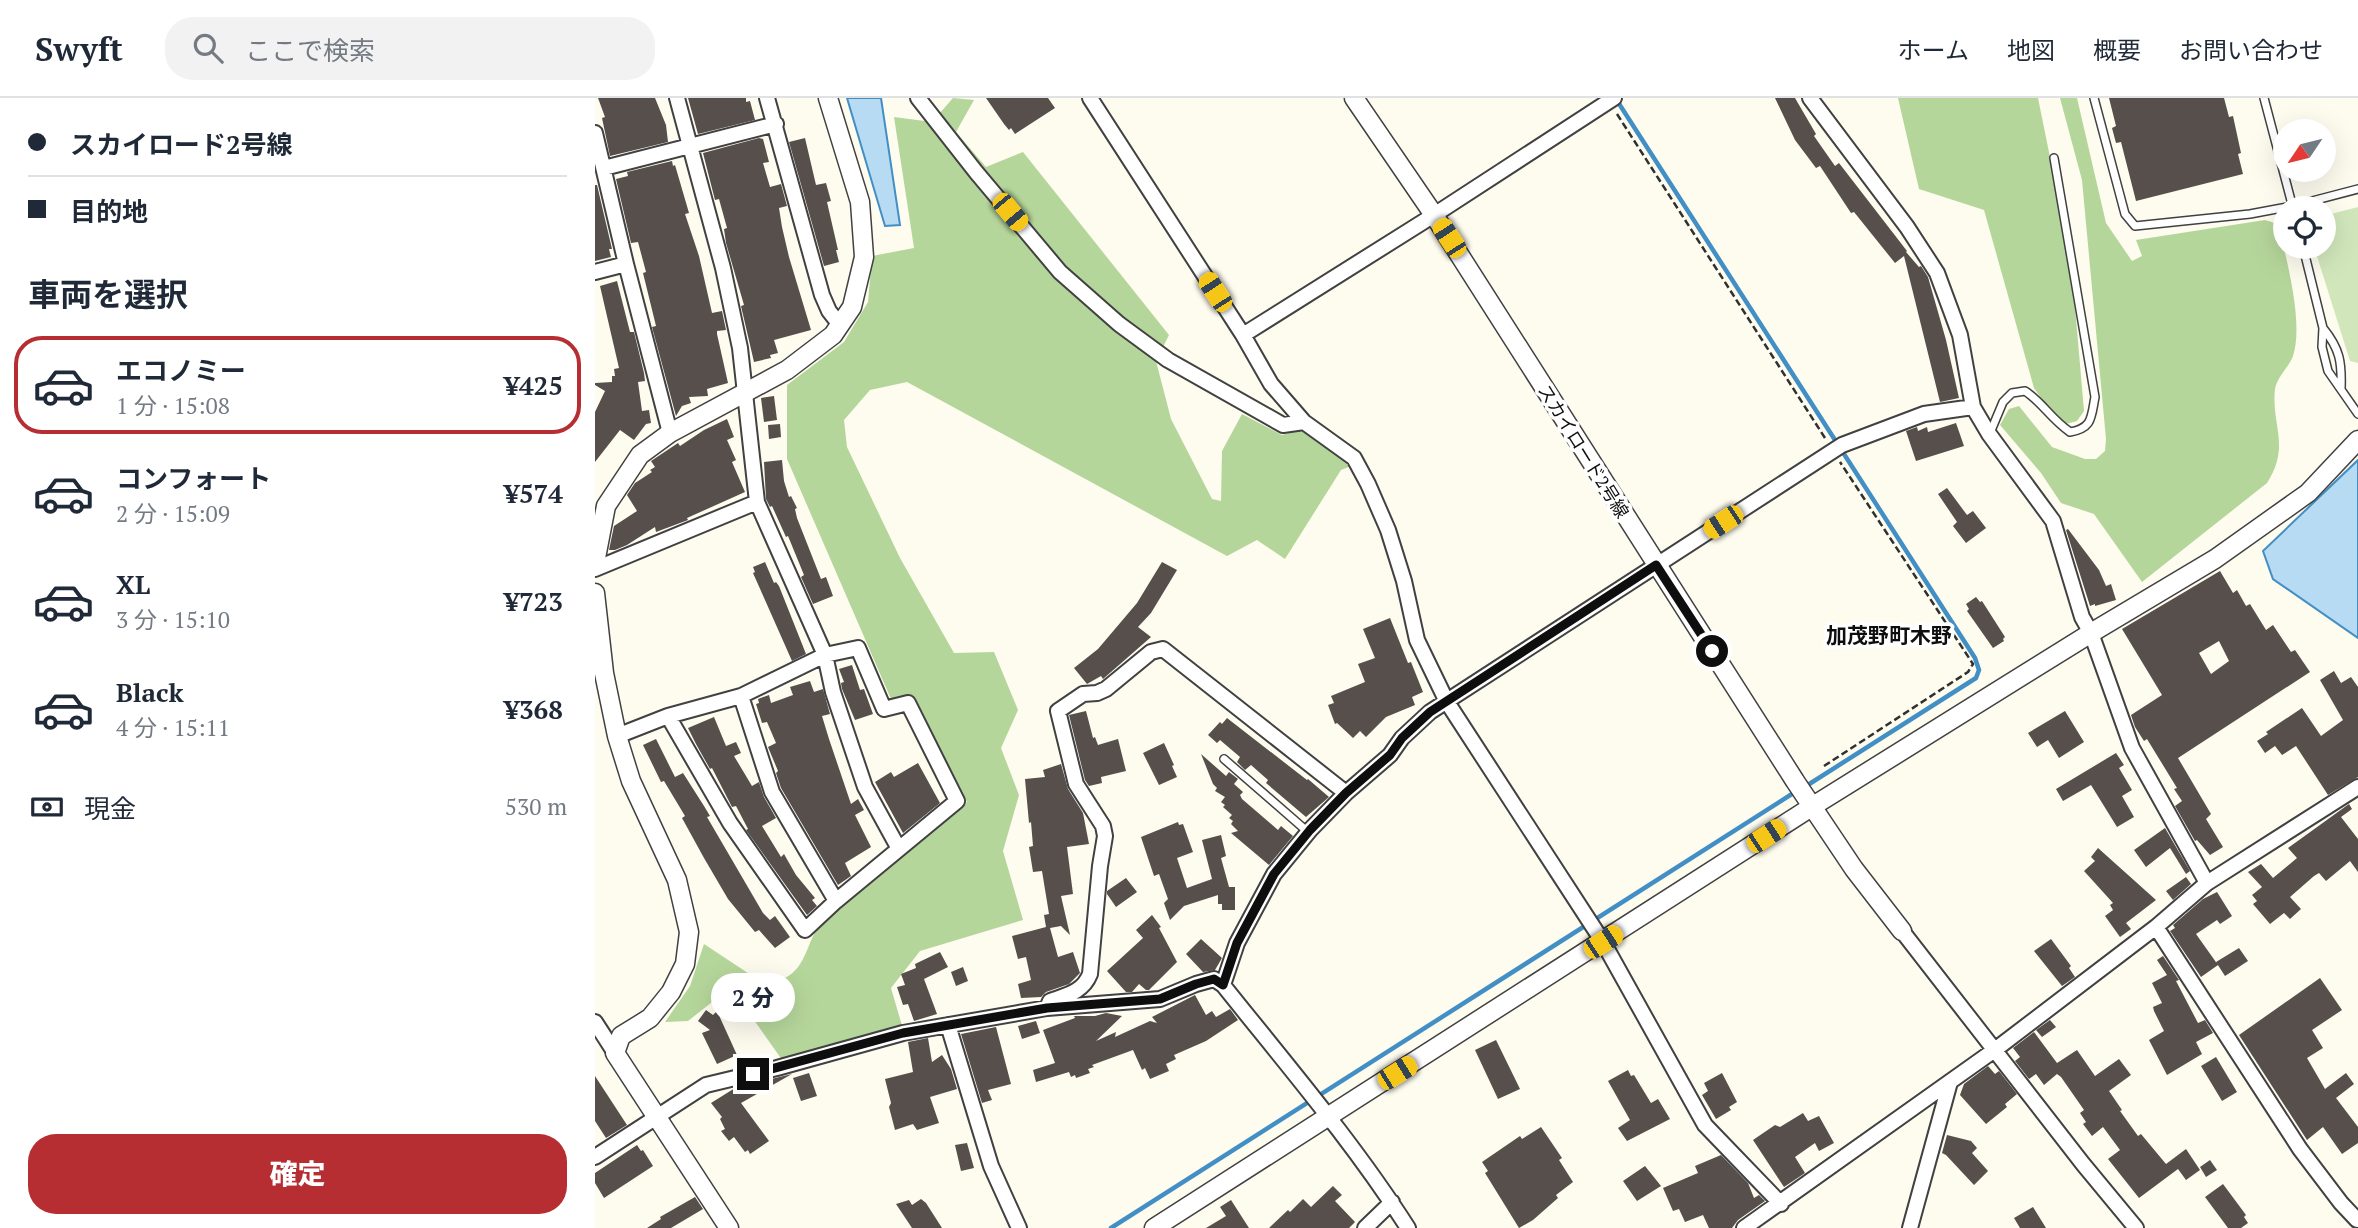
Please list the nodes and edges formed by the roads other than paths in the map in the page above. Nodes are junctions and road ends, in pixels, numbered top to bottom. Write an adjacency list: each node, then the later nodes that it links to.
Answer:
1 (677, 98): 13 (street)
2 (767, 98): 11 (street)
3 (828, 98): 24 (street)
4 (918, 98): 31 (street)
5 (1090, 98): 26 (street)
6 (1354, 98): 20 (street, スカイロード2号線)
7 (1810, 98): 29 (street)
8 (2094, 98): 19 (lane)
9 (2264, 98): 17 (lane)
10 (1611, 99): 20 (street)
11 (776, 124): 13 (street); 24 (street)
12 (595, 133): 15 (street)
13 (689, 147): 15 (street); 28 (street)
14 (2054, 158): 33 (lane)
15 (604, 168): 22 (street)
16 (2358, 188): 18 (lane)
17 (2290, 196)
18 (2331, 196)
19 (2273, 210)
20 (1434, 215): 26 (street); 37 (street, スカイロード2号線)
21 (2306, 259): 25 (lane)
22 (626, 264): 23 (street); 32 (street)
23 (595, 272)
24 (840, 325): 28 (street)
25 (2323, 328): 27 (lane); 27 (lane)
26 (1243, 335): 31 (street)
27 (2341, 390): 30 (lane)
28 (746, 391): 32 (street); 35 (street)
29 (1973, 407): 33 (street); 37 (street)
30 (2358, 414)
31 (1304, 422): 43 (street)
32 (670, 433): 36 (street)
33 (1989, 434): 40 (street)
34 (2358, 440): 40 (street)
35 (757, 502): 38 (street); 41 (street)
36 (595, 563)
37 (1656, 565): 43 (street); 49 (street, スカイロード2号線)
38 (595, 569)
39 (595, 593): 45 (street)
40 (2091, 633): 49 (street); 52 (street)
41 (825, 655): 42 (street); 51 (street); 51 (street)
42 (741, 696): 44 (street); 53 (street)
43 (1447, 702): 48 (street); 55 (street)
44 (668, 716): 45 (street); 53 (street)
45 (617, 736): 62 (street)
46 (1224, 759): 50 (lane)
47 (2356, 792): 52 (street)
48 (1346, 793): 50 (street); 58 (street)
49 (1804, 794): 55 (street); 56 (street, スカイロード2号線)
50 (1308, 832): 57 (street)
51 (899, 849): 53 (street)
52 (2207, 884): 54 (street)
53 (835, 901)
54 (2156, 927): 61 (street); 69 (street)
55 (1595, 930): 64 (street); 68 (street)
56 (1902, 931): 61 (street)
57 (1223, 985): 58 (street); 64 (street)
58 (1047, 1008): 60 (street)
59 (595, 1022): 62 (street)
60 (948, 1026): 65 (street); 71 (street)
61 (1996, 1049): 63 (street); 77 (street)
62 (615, 1053): 65 (street)
63 (1950, 1082): 68 (street); 76 (street)
64 (1328, 1117): 67 (street); 72 (street)
65 (658, 1118): 66 (street); 70 (street)
66 (595, 1157)
67 (1391, 1202): 73 (street); 74 (street)
68 (1781, 1204): 75 (street)
69 (2356, 1222)
70 (729, 1228)
71 (1019, 1228)
72 (1154, 1228)
73 (1365, 1228)
74 (1408, 1228)
75 (1744, 1228)
76 (1910, 1228)
77 (2136, 1228)

